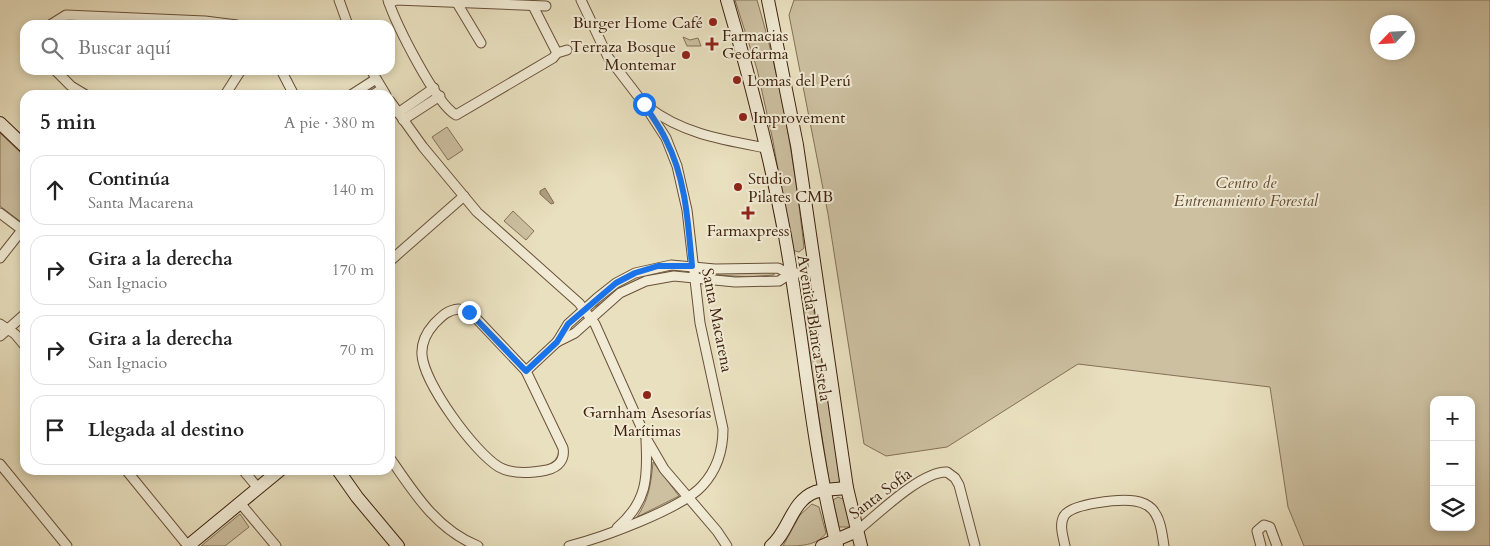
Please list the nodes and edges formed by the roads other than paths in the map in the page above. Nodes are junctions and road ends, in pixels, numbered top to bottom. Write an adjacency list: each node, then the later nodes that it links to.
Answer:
1 (581, 0): 26 (street, Santa Macarena)
2 (727, 0): 33 (main road, Avenida Blanca Estela)
3 (768, 0): 41 (main road, Avenida Blanca Estela)
4 (339, 1): 11 (street)
5 (389, 2): 6 (street); 25 (street)
6 (458, 3): 7 (street); 12 (street)
7 (533, 6): 8 (street); 14 (street)
8 (546, 6)
9 (58, 20): 10 (street)
10 (182, 20)
11 (346, 20)
12 (481, 42)
13 (567, 50): 14 (street)
14 (557, 53): 25 (street)
15 (60, 75): 20 (street)
16 (238, 75): 21 (street)
17 (284, 75): 22 (street)
18 (374, 75): 19 (street)
19 (376, 79): 23 (street); 24 (street)
20 (78, 90)
21 (228, 90)
22 (291, 90)
23 (359, 90)
24 (383, 90)
25 (437, 92): 28 (street)
26 (644, 104): 30 (street, Santa Macarena); 31 (street, Santa Macarena)
27 (395, 109): 28 (street)
28 (400, 117): 34 (street)
29 (0, 123): 32 (main road)
30 (680, 126): 31 (street); 33 (street, Santa Macarena)
31 (666, 138): 40 (street, Santa Macarena)
32 (20, 142)
33 (766, 148): 42 (main road, Avenida Blanca Estela)
34 (464, 196): 38 (street); 44 (street)
35 (0, 213): 36 (street)
36 (20, 229)
37 (20, 235): 39 (street)
38 (395, 257)
39 (0, 258)
40 (692, 266): 42 (street); 43 (street, Santa Macarena); 44 (street)
41 (814, 272): 42 (street); 61 (main road, Avenida Blanca Estela)
42 (790, 274): 43 (street); 62 (main road, Avenida Blanca Estela)
43 (694, 278): 46 (street); 63 (street, Santa Macarena)
44 (584, 310): 46 (street); 51 (street)
45 (20, 318): 48 (street)
46 (591, 319): 51 (street); 53 (street)
47 (0, 324): 48 (street)
48 (9, 328): 49 (street); 50 (street)
49 (0, 336)
50 (20, 340)
51 (557, 342): 52 (street)
52 (526, 371): 52 (street)
53 (646, 438): 63 (street); 66 (street)
54 (0, 464): 68 (street)
55 (395, 465): 72 (street)
56 (130, 475): 69 (street)
57 (247, 475): 60 (street)
58 (274, 475): 60 (main road)
59 (342, 475): 71 (main road)
60 (258, 488): 64 (main road)
61 (847, 488): 62 (main road, Santa Sofía); 65 (main road, Avenida Blanca Estela)
62 (823, 491): 67 (main road, Avenida Blanca Estela); 75 (main road, Santa Sofía)
63 (687, 497): 66 (street, Santa Macarena); 74 (street)
64 (240, 503): 69 (main road); 70 (street)
65 (857, 531): 67 (main road, Santa Sofía); 77 (main road, Avenida Blanca Estela); 78 (street, Santa Sofía)
66 (611, 532): 73 (street, Santa Macarena)
67 (836, 543): 76 (main road, Santa Sofía)
68 (67, 546)
69 (188, 546)
70 (276, 546)
71 (398, 546)
72 (478, 546)
73 (569, 546)
74 (727, 546)
75 (771, 546)
76 (822, 546)
77 (861, 546)
78 (975, 546)
79 (1065, 546): 80 (street)
80 (1164, 546)
81 (1261, 546): 82 (street)
82 (1277, 546)

